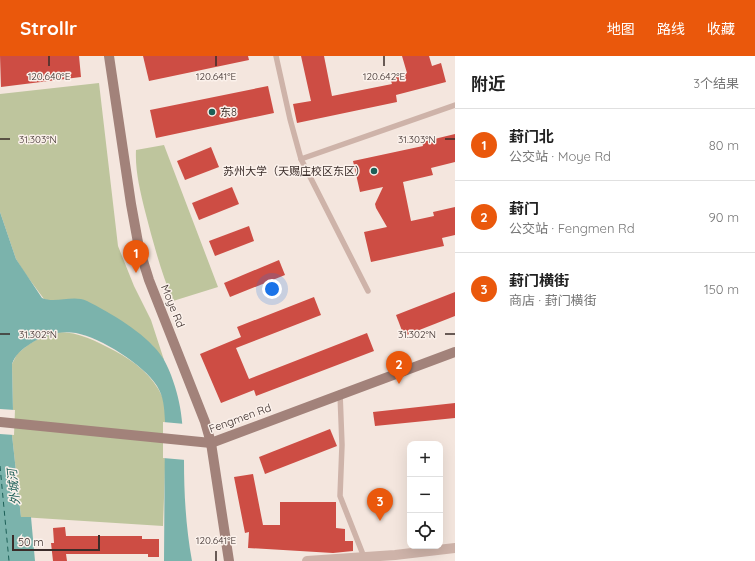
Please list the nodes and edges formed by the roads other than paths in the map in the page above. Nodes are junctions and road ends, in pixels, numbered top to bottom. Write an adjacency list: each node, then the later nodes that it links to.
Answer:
1 (109, 56): 9 (main road, Moye Rd)
2 (276, 56): 4 (lane)
3 (455, 105): 4 (lane)
4 (301, 158): 5 (lane)
5 (368, 291)
6 (455, 352): 7 (main road, Fengmen Rd)
7 (340, 393): 9 (main road, Fengmen Rd); 11 (lane)
8 (0, 422): 9 (main road, Fengmen Rd)
9 (211, 443): 12 (main road, Moye Rd)
10 (455, 548): 11 (street)
11 (364, 557): 13 (street)
12 (229, 561)
13 (307, 561)

